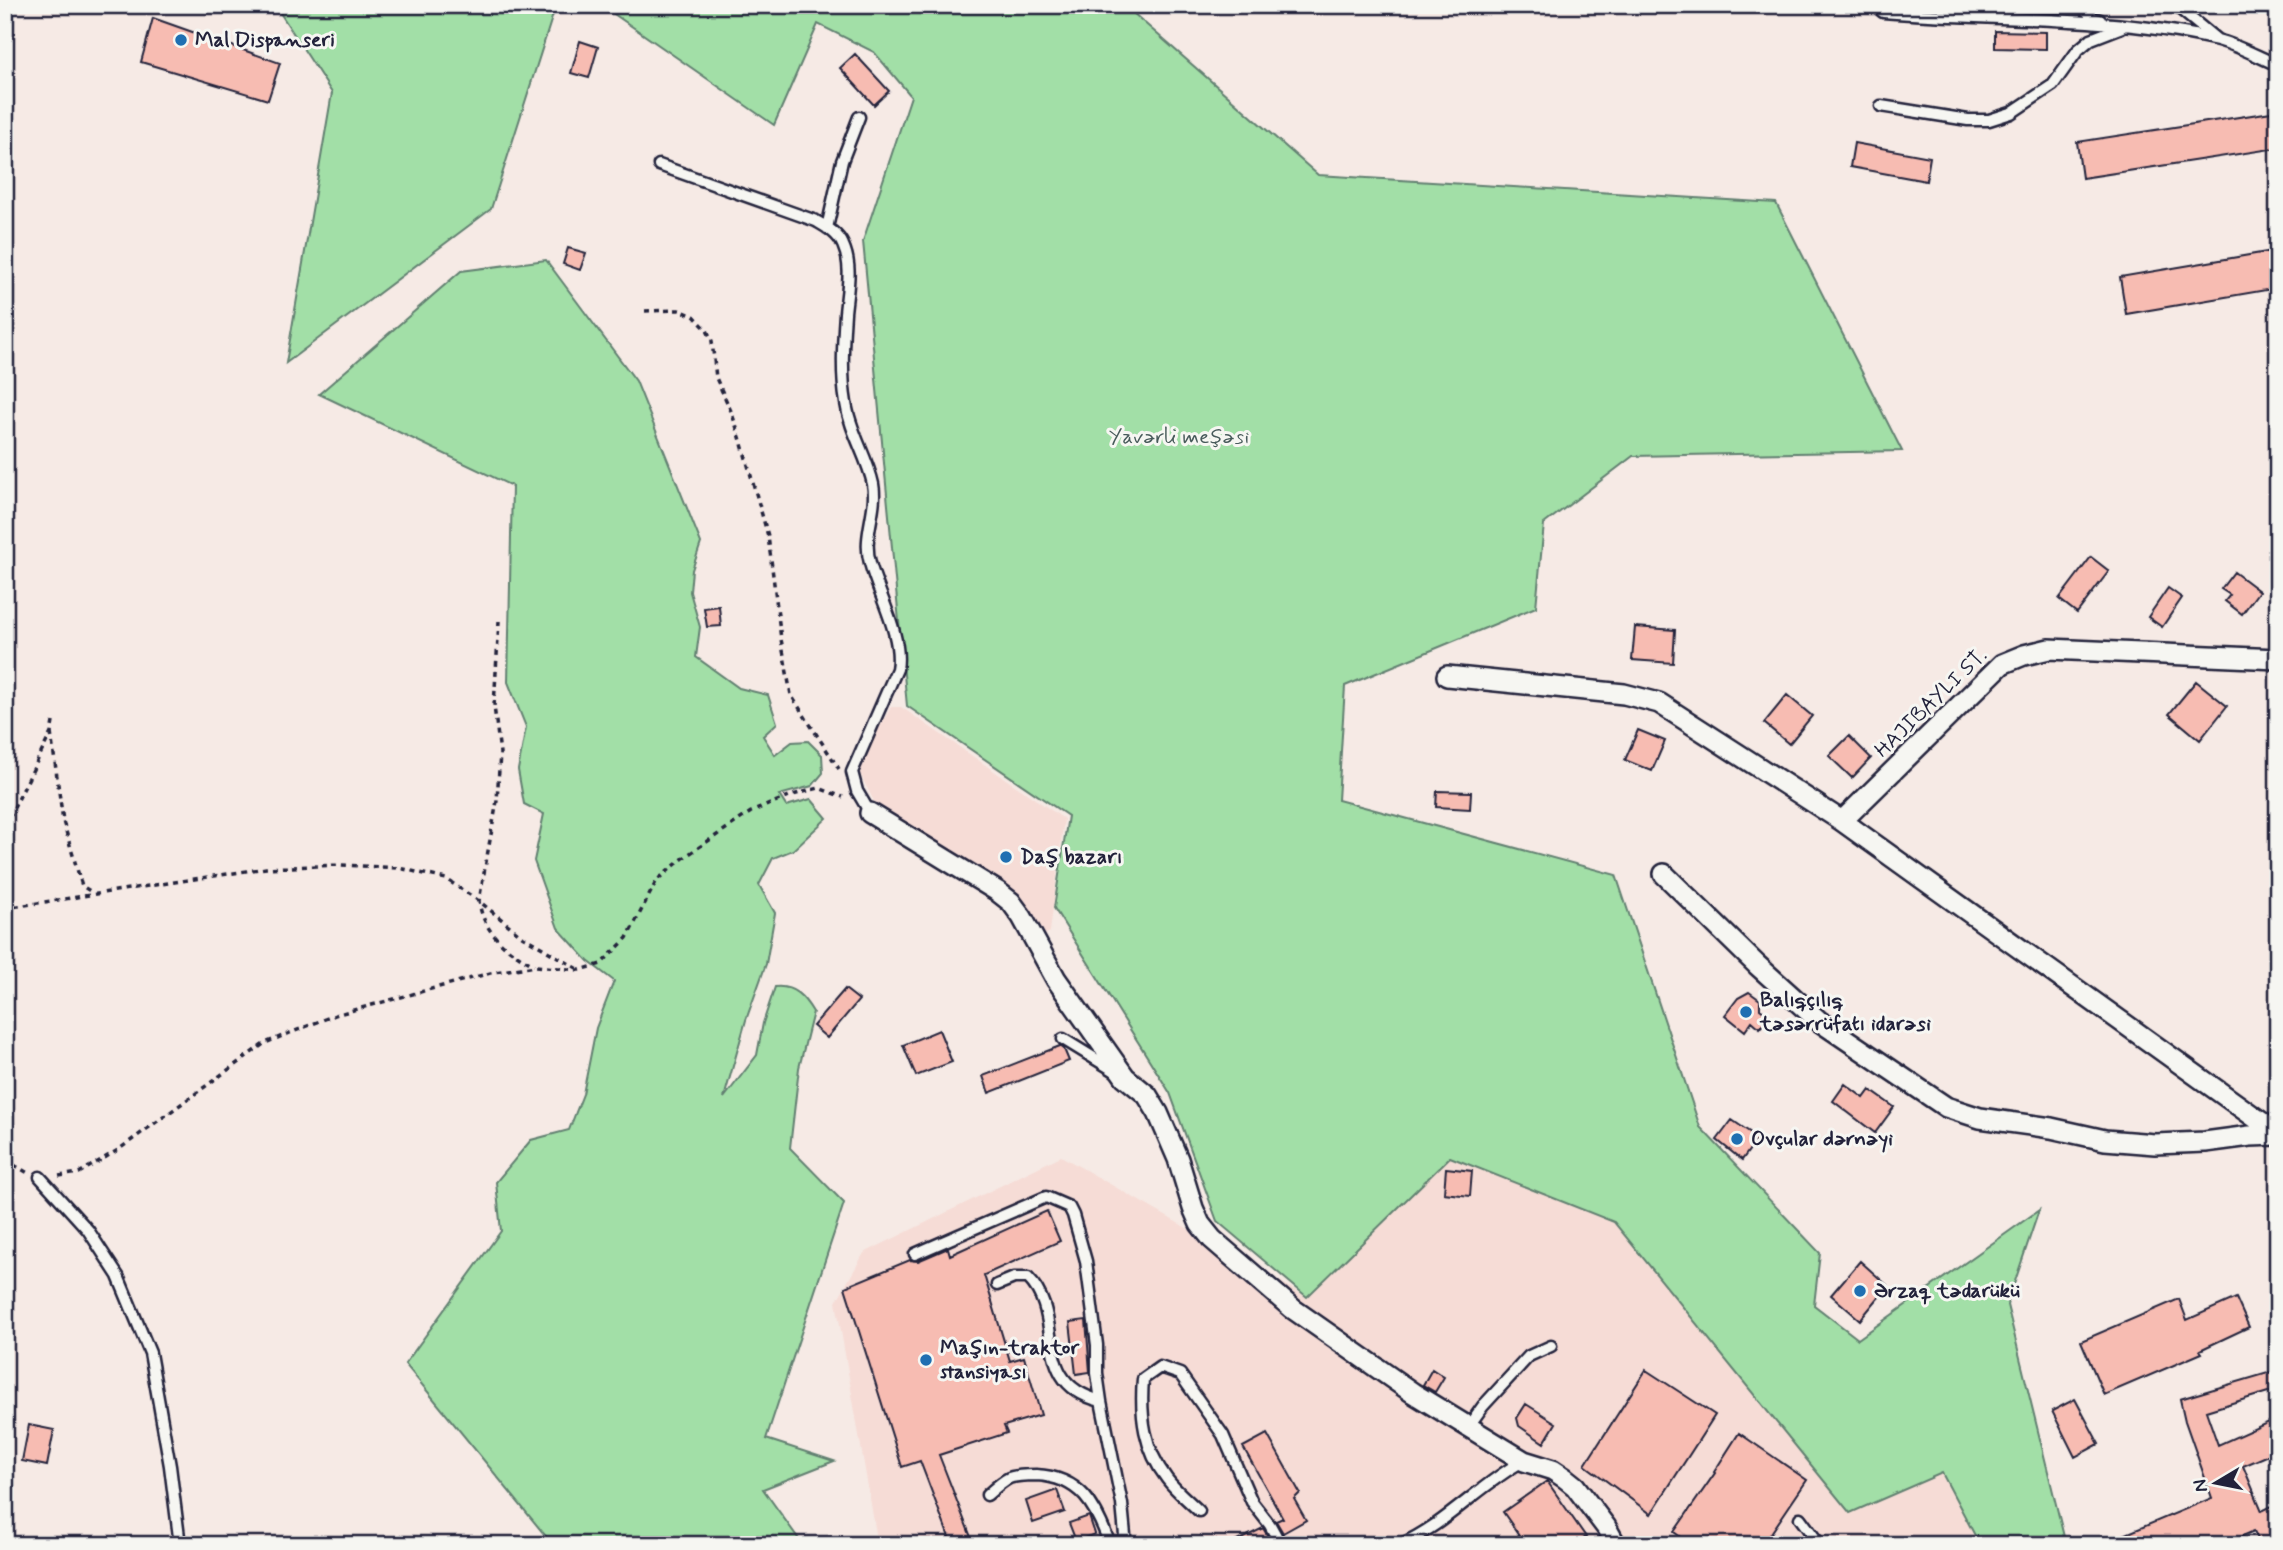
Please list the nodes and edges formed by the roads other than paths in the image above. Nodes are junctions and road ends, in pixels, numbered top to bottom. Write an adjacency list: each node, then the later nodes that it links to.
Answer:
1 (1875, 5): 4 (lane)
2 (2082, 5): 4 (lane)
3 (2175, 5): 5 (lane)
4 (2125, 26): 5 (lane); 7 (lane)
5 (2216, 39): 6 (lane)
6 (2278, 65)
7 (1881, 106)
8 (859, 117): 10 (lane)
9 (659, 165): 10 (lane)
10 (827, 229): 13 (lane)
11 (2278, 659): 14 (street, HAJIBAYLI ST.)
12 (1447, 676): 14 (street)
13 (870, 813): 17 (street)
14 (1842, 821): 18 (street)
15 (1664, 874): 18 (street)
16 (1063, 1039): 17 (lane)
17 (1125, 1077): 24 (street)
18 (2278, 1134)
19 (40, 1177): 29 (lane)
20 (915, 1254): 23 (lane)
21 (997, 1285): 23 (lane)
22 (1551, 1346): 24 (lane)
23 (1101, 1401): 31 (lane)
24 (1468, 1427): 25 (street)
25 (1524, 1461): 33 (lane); 34 (street)
26 (986, 1495): 30 (lane)
27 (1199, 1511): 32 (lane)
28 (1800, 1518): 35 (lane)
29 (180, 1545)
30 (1110, 1545)
31 (1121, 1545)
32 (1281, 1545)
33 (1399, 1545)
34 (1616, 1545)
35 (1820, 1545)

